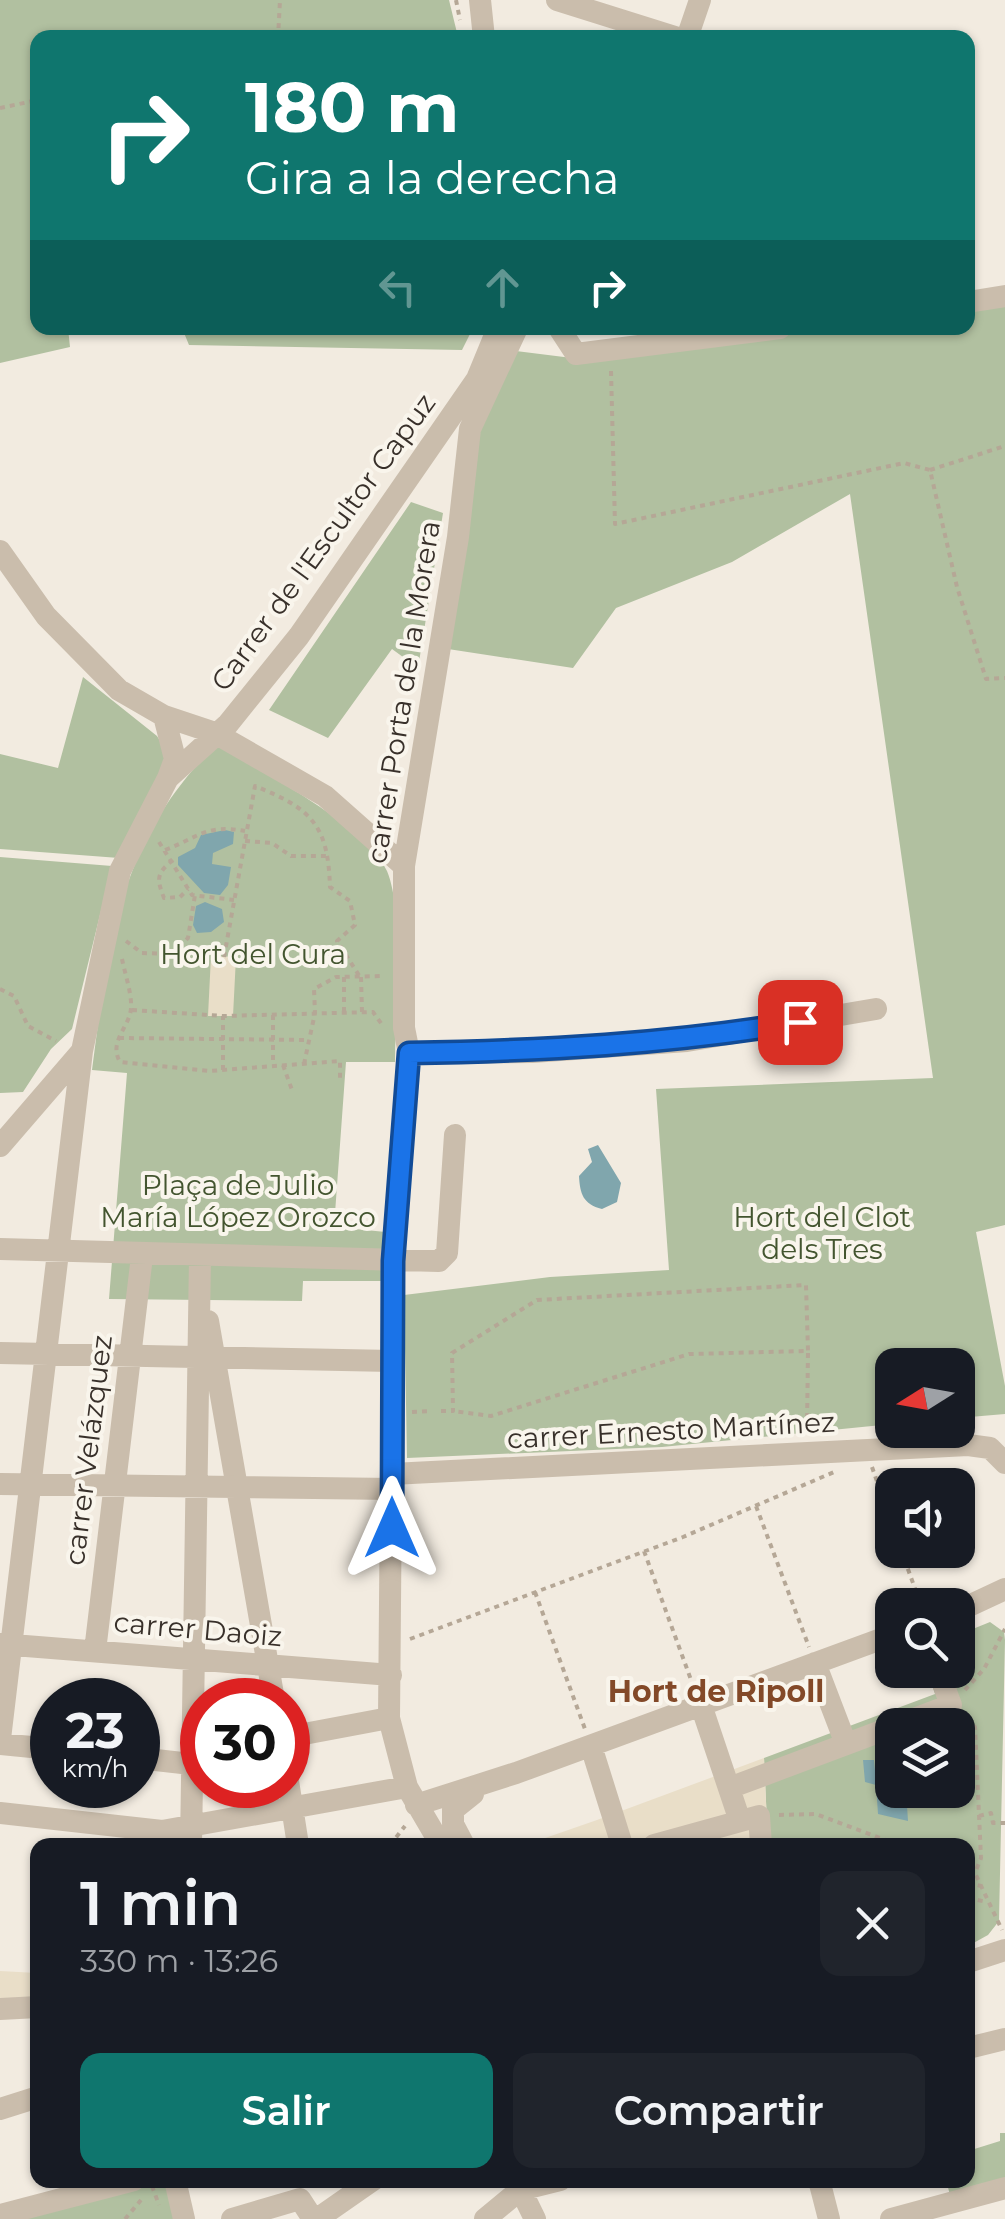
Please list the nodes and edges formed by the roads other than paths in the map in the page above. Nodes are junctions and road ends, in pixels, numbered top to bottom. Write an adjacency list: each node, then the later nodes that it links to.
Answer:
1 (480, 0): 4 (street)
2 (557, 0): 5 (street)
3 (700, 0): 6 (street)
4 (483, 30)
5 (653, 30)
6 (690, 30)
7 (1005, 296): 8 (street)
8 (975, 301)
9 (495, 335): 15 (street, Carrer de l'Escultor Capuz)
10 (514, 335): 17 (street, carrer Porta de la Morera)
11 (564, 335): 12 (street)
12 (728, 335)
13 (0, 552): 14 (street)
14 (164, 716): 15 (street); 16 (street)
15 (214, 733): 16 (street, Carrer de l'Escultor Capuz); 17 (street)
16 (168, 778): 20 (street, Carrer de l'Escultor Capuz)
17 (404, 866): 19 (street, carrer Porta de la Morera)
18 (876, 1009): 19 (street)
19 (407, 1042): 27 (street, carrer Porta de la Morera)
20 (82, 1051): 22 (street, Carrer de l'Escultor Capuz); 24 (street)
21 (455, 1135): 27 (street)
22 (0, 1146)
23 (0, 1249): 24 (street)
24 (58, 1250): 25 (street); 29 (street)
25 (142, 1256): 26 (street); 30 (street, carrer Velázquez)
26 (200, 1257): 27 (street); 31 (street)
27 (393, 1261): 32 (street, carrer Porta de la Morera)
28 (0, 1353): 29 (street)
29 (45, 1354): 30 (street); 36 (street)
30 (130, 1356): 31 (street); 37 (street, carrer Velázquez)
31 (206, 1357): 32 (street); 38 (street); 39 (street)
32 (392, 1361): 34 (street, carrer Porta de la Morera)
33 (1005, 1463): 34 (street, carrer Ernesto Martínez)
34 (392, 1481): 39 (street, carrer Ernesto Martínez); 50 (street, carrer Porta de la Morera)
35 (0, 1484): 36 (street, carrer Ernesto Martínez)
36 (29, 1484): 37 (street, carrer Ernesto Martínez); 45 (street)
37 (114, 1486): 38 (street, carrer Ernesto Martínez); 46 (street, carrer Velázquez)
38 (195, 1486): 39 (street, carrer Ernesto Martínez); 47 (street)
39 (238, 1487): 49 (street)
40 (1005, 1589): 41 (street)
41 (975, 1603)
42 (975, 1609): 43 (street)
43 (1005, 1610)
44 (875, 1641): 48 (street)
45 (5, 1644): 46 (street, carrer Daoiz); 59 (street)
46 (95, 1651): 47 (street, carrer Daoiz)
47 (192, 1659): 49 (street, carrer Daoiz); 51 (street)
48 (815, 1664): 54 (street); 60 (street)
49 (268, 1665): 50 (street, carrer Daoiz); 52 (street)
50 (391, 1675): 56 (street, carrer Porta de la Morera)
51 (193, 1678)
52 (270, 1678)
53 (945, 1688): 55 (street)
54 (701, 1705): 62 (street); 64 (street)
55 (944, 1708)
56 (390, 1718): 57 (street); 65 (street, carrer Porta de la Morera)
57 (310, 1732)
58 (875, 1733): 60 (street)
59 (0, 1741): 61 (street)
60 (846, 1744): 64 (street)
61 (30, 1746)
62 (591, 1746): 63 (street); 76 (street)
63 (516, 1773): 65 (street); 75 (street)
64 (729, 1788): 70 (street)
65 (412, 1796): 66 (street); 74 (street, carrer Porta de la Morera)
66 (310, 1806)
67 (193, 1808): 72 (street)
68 (292, 1808): 72 (street); 73 (street)
69 (0, 1813): 71 (street)
70 (750, 1818): 77 (street); 78 (street)
71 (91, 1834): 72 (street)
72 (191, 1836)
73 (297, 1838)
74 (436, 1838)
75 (460, 1838)
76 (620, 1838)
77 (679, 1838)
78 (758, 1838)
79 (1005, 1950): 80 (street)
80 (975, 1960)
81 (975, 1962): 82 (street)
82 (1005, 1963)
83 (0, 2008): 84 (street)
84 (30, 2008)
85 (1005, 2039): 86 (street)
86 (975, 2046)
87 (30, 2100): 88 (street)
88 (0, 2109)
89 (125, 2188): 96 (street)
90 (159, 2188): 97 (street)
91 (361, 2188): 99 (street)
92 (515, 2188): 100 (street)
93 (520, 2188): 101 (street)
94 (820, 2188): 102 (street)
95 (1005, 2188): 103 (street)
96 (0, 2214)
97 (184, 2219)
98 (232, 2219): 99 (street)
99 (315, 2219)
100 (485, 2219)
101 (535, 2219)
102 (829, 2219)
103 (891, 2219)

